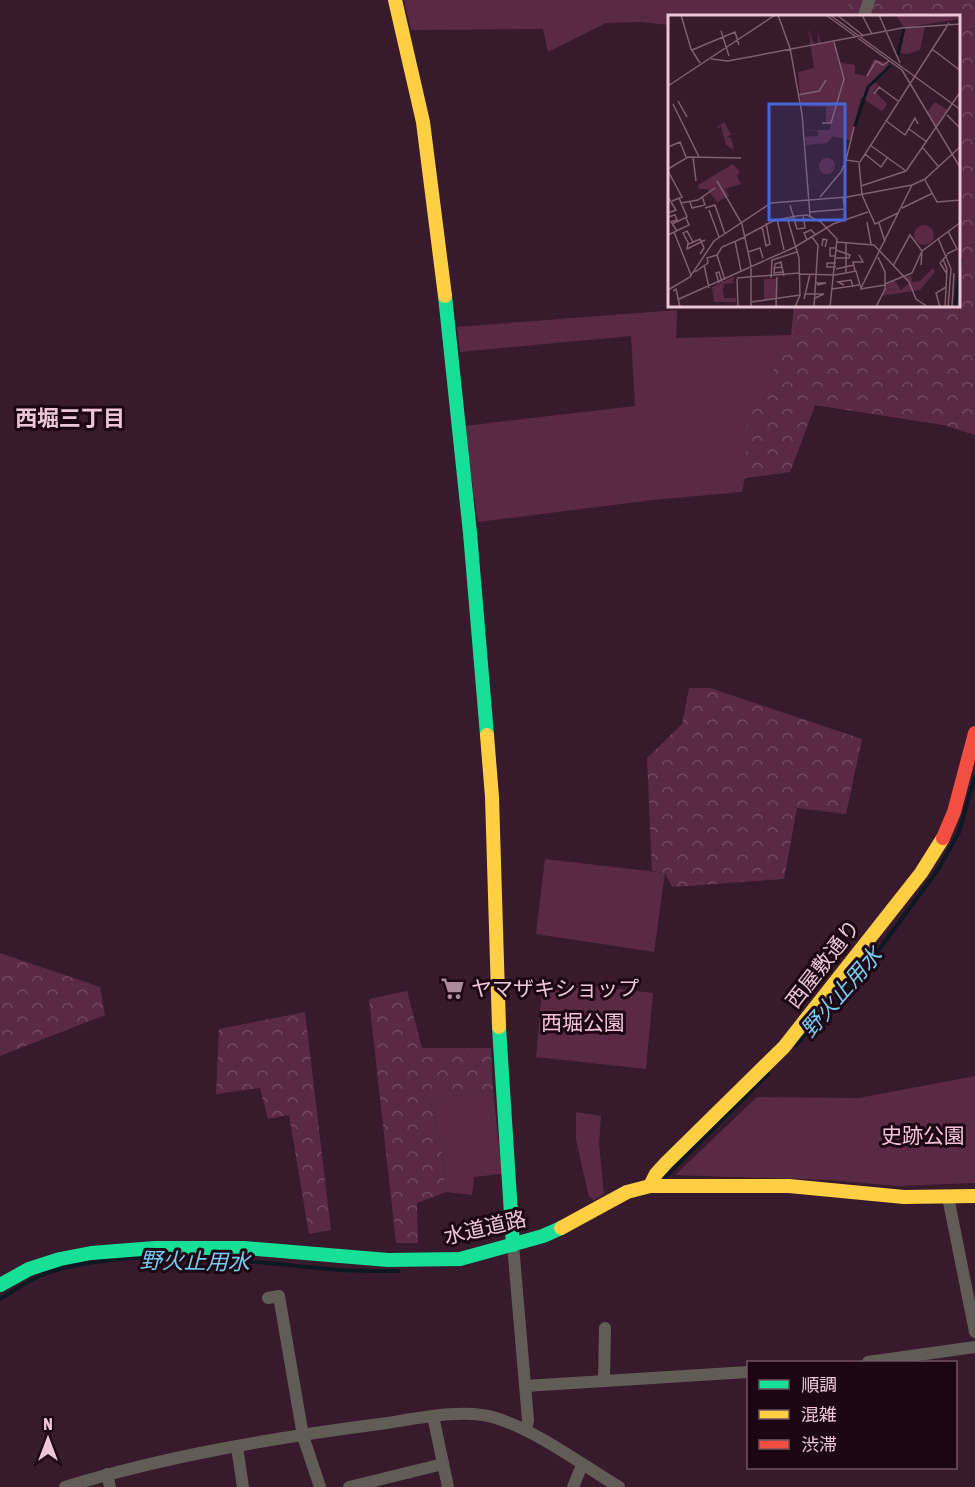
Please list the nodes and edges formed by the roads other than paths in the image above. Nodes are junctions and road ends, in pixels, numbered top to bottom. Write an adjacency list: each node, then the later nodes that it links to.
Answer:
1 (395, 0): 8 (street)
2 (869, 0): 3 (street)
3 (864, 15)
4 (975, 733): 5 (street, 西屋敷通り)
5 (651, 1186): 7 (street, 水道道路); 8 (street, 水道道路)
6 (975, 1196): 7 (street, 水道道路)
7 (948, 1197): 12 (street)
8 (513, 1245): 9 (street, 水道道路); 17 (street)
9 (0, 1285)
10 (268, 1298): 20 (street)
11 (605, 1328): 16 (street)
12 (975, 1332)
13 (975, 1347): 14 (street)
14 (875, 1361)
15 (747, 1372): 16 (street)
16 (604, 1380): 17 (street)
17 (525, 1386): 19 (street)
18 (433, 1416): 19 (street); 20 (street); 22 (street)
19 (526, 1430): 23 (street)
20 (303, 1436): 21 (street); 28 (street)
21 (237, 1447): 24 (street); 27 (street)
22 (443, 1464): 29 (street); 30 (street)
23 (582, 1465): 31 (street); 32 (street)
24 (107, 1474): 25 (street); 26 (street)
25 (65, 1487)
26 (110, 1487)
27 (243, 1487)
28 (320, 1487)
29 (350, 1487)
30 (448, 1487)
31 (573, 1487)
32 (619, 1487)

